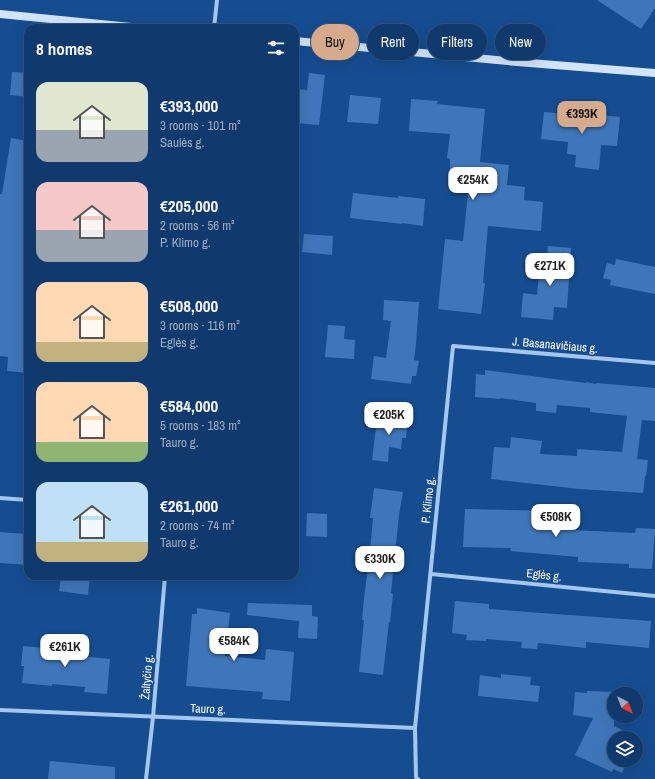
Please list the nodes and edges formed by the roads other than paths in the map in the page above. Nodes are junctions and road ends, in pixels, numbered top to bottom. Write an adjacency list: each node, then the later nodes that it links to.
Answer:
1 (217, 0): 4 (street)
2 (0, 14): 3 (main road)
3 (101, 24)
4 (214, 24)
5 (299, 41): 6 (main road)
6 (655, 73)
7 (453, 346): 8 (street, J. Basanavičiaus g.); 11 (street, P. Klimo g.)
8 (655, 363)
9 (0, 498): 10 (street)
10 (24, 500)
11 (431, 574): 13 (street, Eglės g.); 16 (street, P. Klimo g.)
12 (165, 580): 15 (street, Žaltyčio g.)
13 (655, 596)
14 (0, 710): 15 (street, Tauro g.)
15 (154, 717): 16 (street, Tauro g.); 17 (street, Žaltyčio g.)
16 (415, 728): 18 (street, P. Klimo g.)
17 (146, 779)
18 (418, 779)

